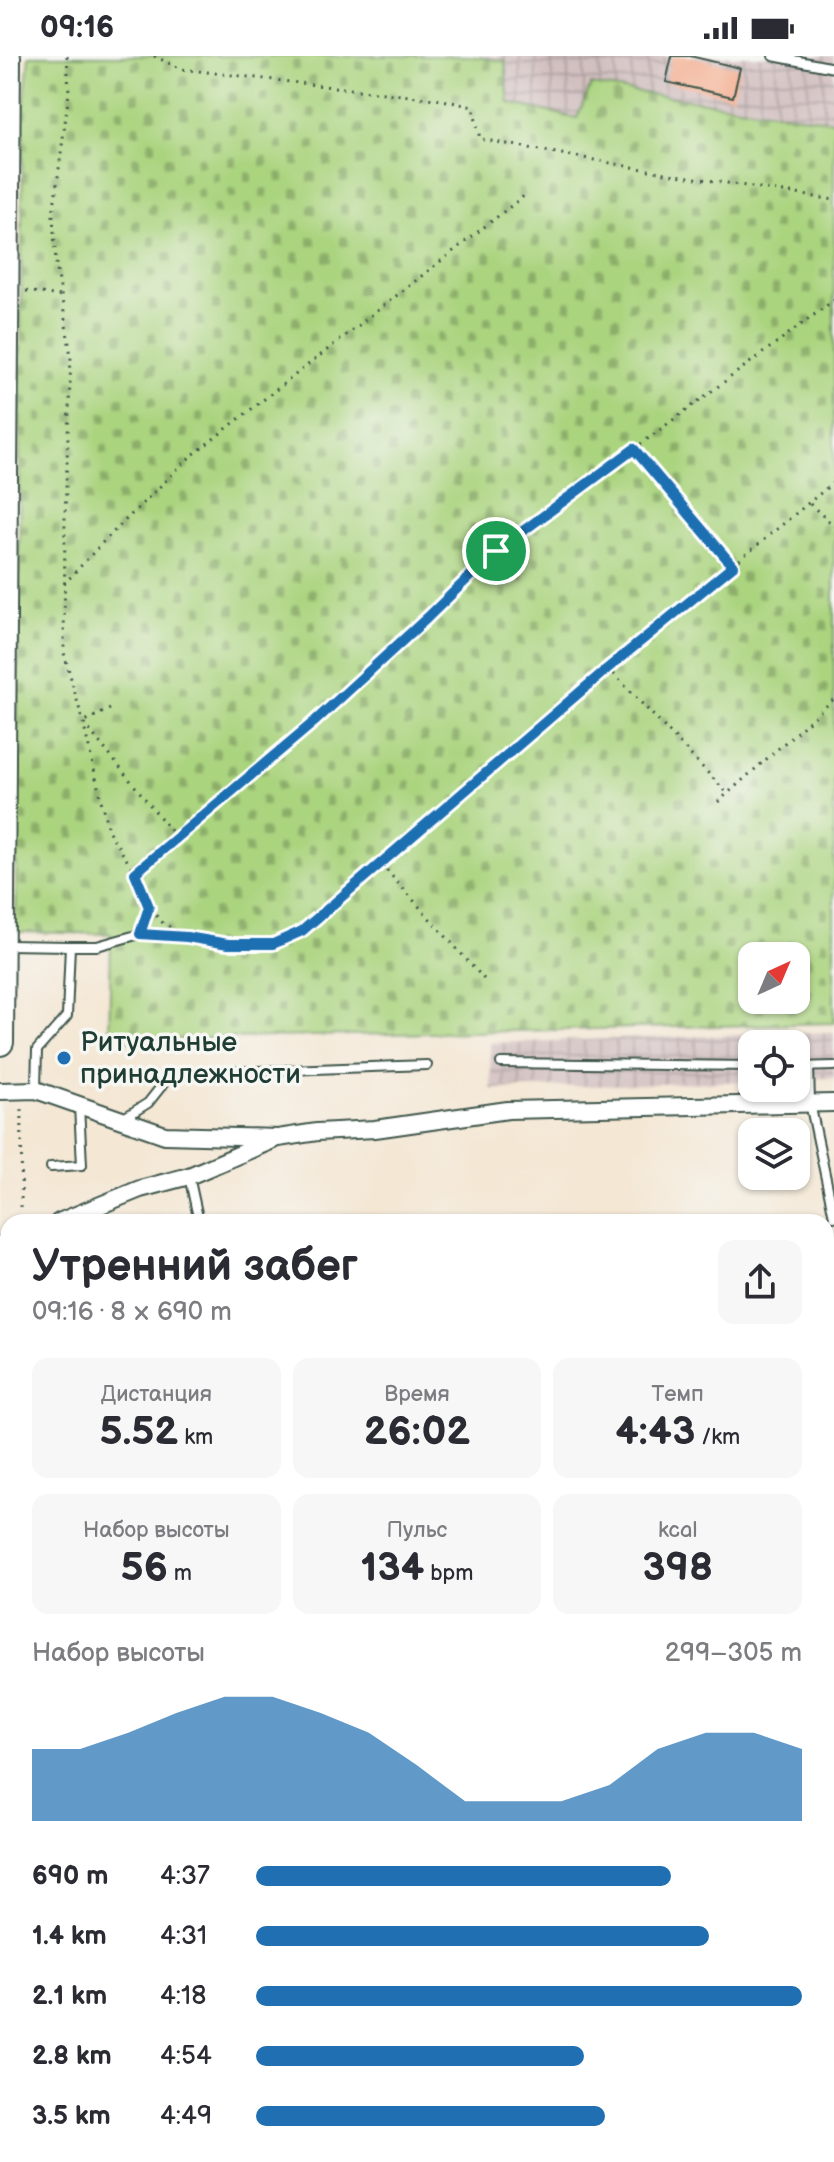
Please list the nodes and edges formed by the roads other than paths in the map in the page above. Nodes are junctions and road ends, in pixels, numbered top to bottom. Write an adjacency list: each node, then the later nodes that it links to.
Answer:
1 (7, 56): 4 (main road)
2 (773, 56): 3 (lane)
3 (834, 68)
4 (2, 559): 6 (main road)
5 (140, 934): 7 (lane)
6 (1, 945): 7 (lane); 8 (main road)
7 (70, 946): 14 (lane)
8 (0, 1042)
9 (501, 1063): 11 (lane)
10 (427, 1065): 19 (lane)
11 (738, 1066)
12 (834, 1066): 13 (lane)
13 (810, 1067)
14 (29, 1090): 15 (street); 18 (street)
15 (0, 1091)
16 (810, 1103): 17 (street); 20 (street); 25 (lane)
17 (834, 1103)
18 (79, 1105): 19 (street); 21 (lane)
19 (121, 1119): 20 (street)
20 (278, 1138): 22 (street)
21 (51, 1167)
22 (189, 1176): 23 (street); 24 (lane)
23 (100, 1214)
24 (197, 1214)
25 (833, 1214)

